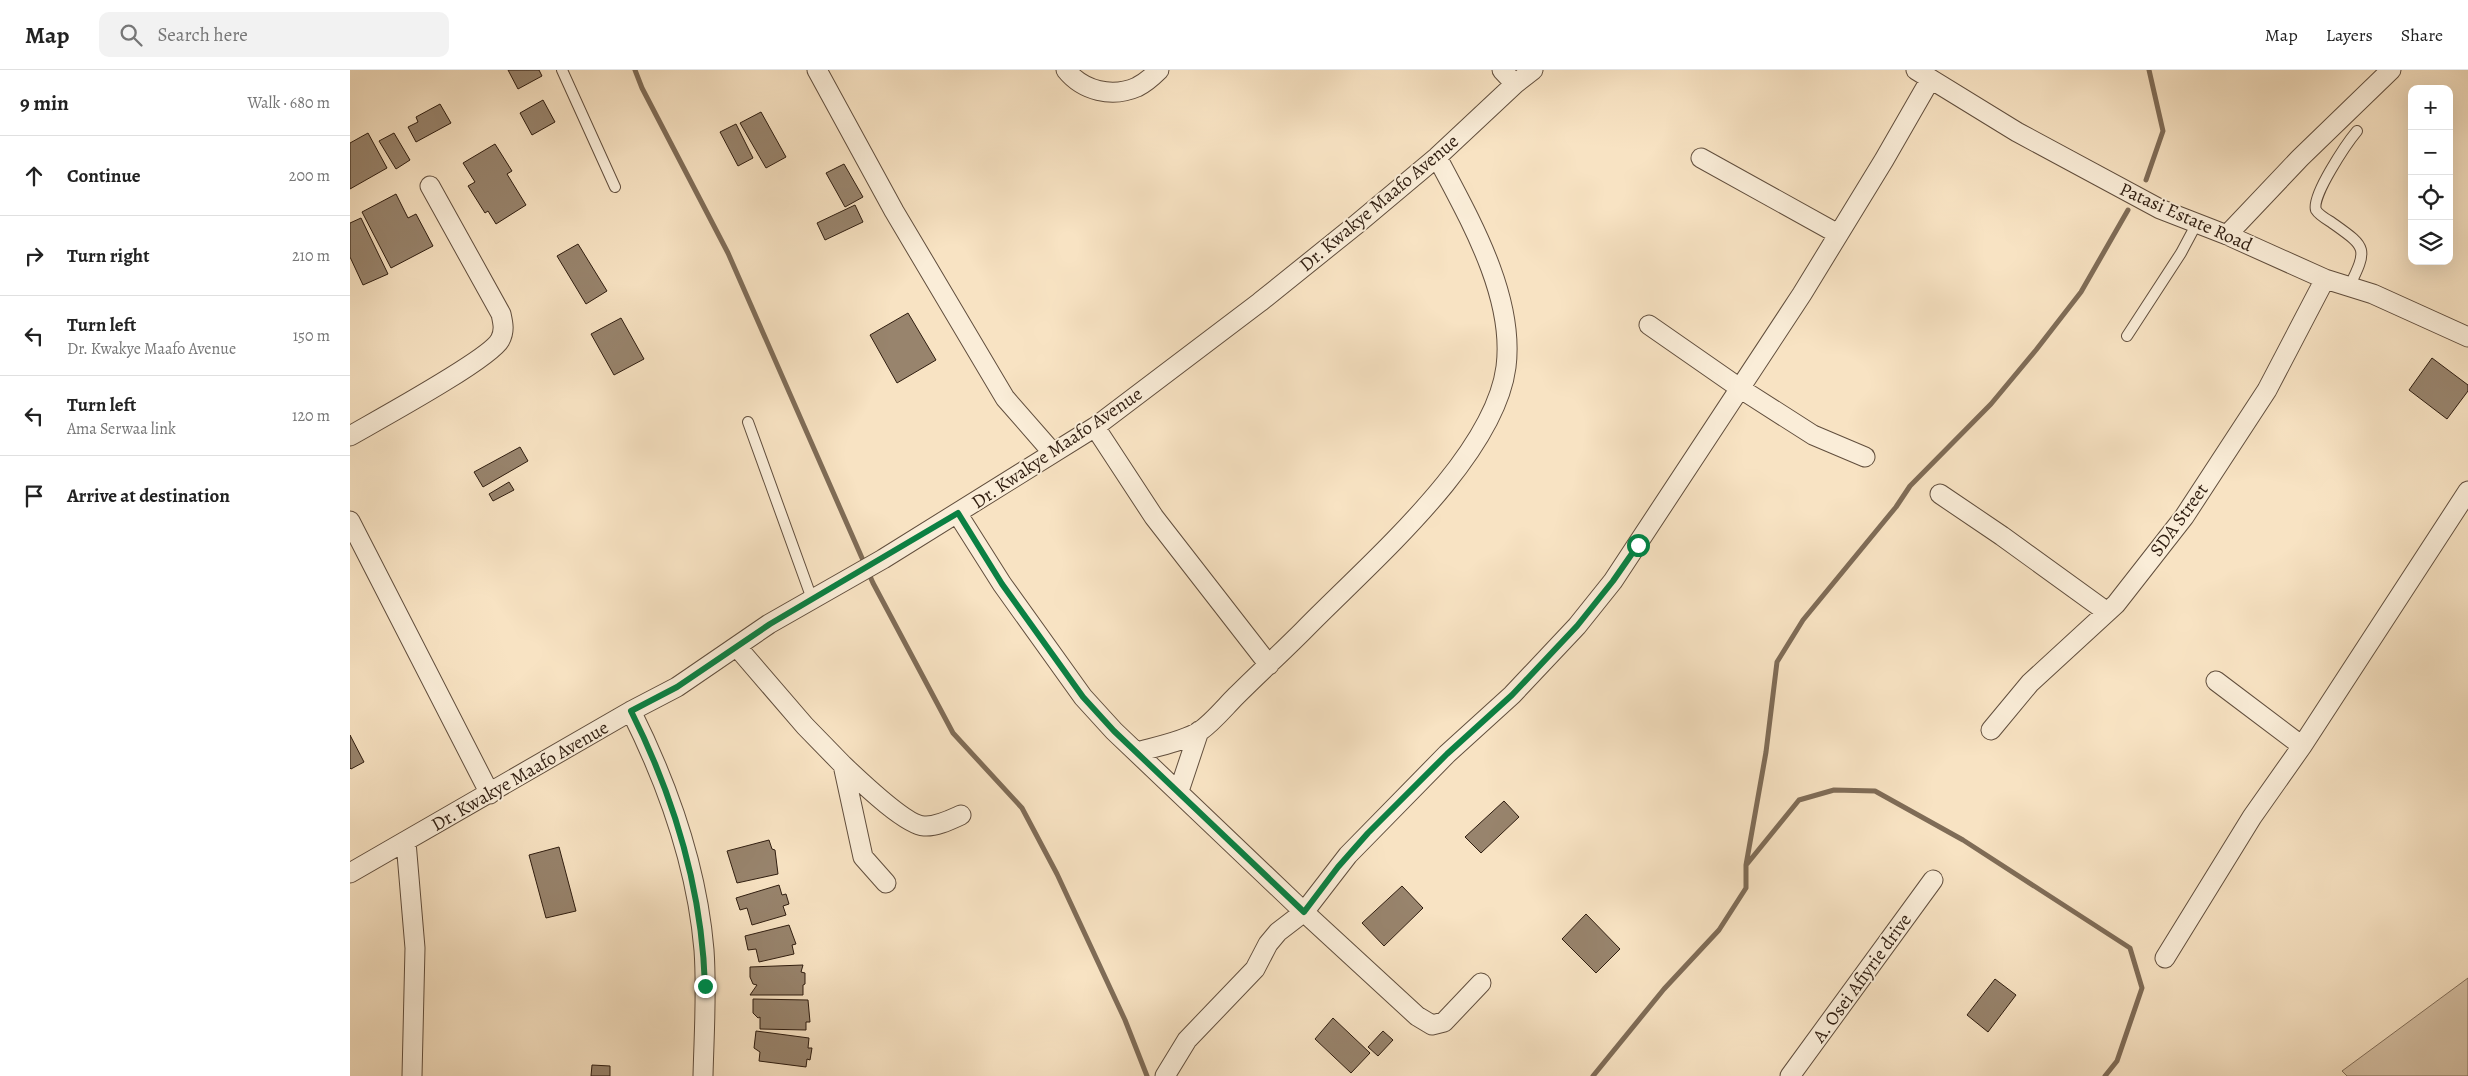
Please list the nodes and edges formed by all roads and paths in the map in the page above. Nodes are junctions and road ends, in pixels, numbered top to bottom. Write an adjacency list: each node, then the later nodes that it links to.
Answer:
1 (562, 70): 14 (lane)
2 (817, 70): 27 (street)
3 (1066, 70): 4 (street)
4 (1159, 70)
5 (1502, 70): 9 (street)
6 (1533, 70): 9 (street)
7 (2391, 70): 17 (street)
8 (1924, 75): 15 (street, Patasi Estate Road); 16 (street)
9 (1515, 84): 11 (street, Dr. Kwakye Maafo Avenue)
10 (2356, 131): 19 (lane)
11 (1437, 157): 25 (street, Dr. Kwakye Maafo Avenue); 36 (street)
12 (1701, 158): 16 (street)
13 (430, 186): 26 (street)
14 (615, 187)
15 (2197, 223): 17 (street, Patasi Estate Road); 21 (lane)
16 (1838, 234): 23 (street)
17 (2227, 235): 18 (street, Patasi Estate Road)
18 (2325, 279): 19 (street, Patasi Estate Road); 34 (street, SDA Street)
19 (2349, 287): 22 (street, Patasi Estate Road)
20 (1649, 325): 23 (street)
21 (2127, 336)
22 (2468, 337)
23 (1741, 389): 28 (street); 51 (street)
24 (748, 422): 33 (lane)
25 (1096, 427): 27 (street, Dr. Kwakye Maafo Avenue); 36 (street)
26 (350, 436)
27 (1053, 453): 31 (street, Dr. Kwakye Maafo Avenue)
28 (1865, 457)
29 (2468, 491): 41 (street)
30 (1940, 494): 34 (street)
31 (958, 513): 33 (street, Dr. Kwakye Maafo Avenue); 42 (street)
32 (350, 521): 45 (street)
33 (812, 599): 35 (street, Dr. Kwakye Maafo Avenue)
34 (2107, 612): 39 (street, SDA Street)
35 (737, 647): 38 (street, Dr. Kwakye Maafo Avenue); 43 (street)
36 (1269, 665): 40 (street)
37 (2216, 682): 41 (street)
38 (631, 711): 45 (street, Dr. Kwakye Maafo Avenue); 55 (street)
39 (1991, 730)
40 (1199, 731): 42 (street); 44 (street)
41 (2302, 746): 52 (street)
42 (1138, 752): 44 (street)
43 (843, 765): 46 (street); 50 (street)
44 (1179, 791): 51 (street)
45 (490, 794): 47 (street, Dr. Kwakye Maafo Avenue)
46 (961, 815)
47 (406, 842): 48 (street, Dr. Kwakye Maafo Avenue); 54 (street)
48 (350, 873)
49 (1933, 880): 57 (street, A. Osei Afiyrie drive)
50 (886, 884)
51 (1304, 912): 53 (street); 56 (street)
52 (2165, 958)
53 (1481, 984)
54 (412, 1076)
55 (703, 1076)
56 (1165, 1076)
57 (1790, 1076)

